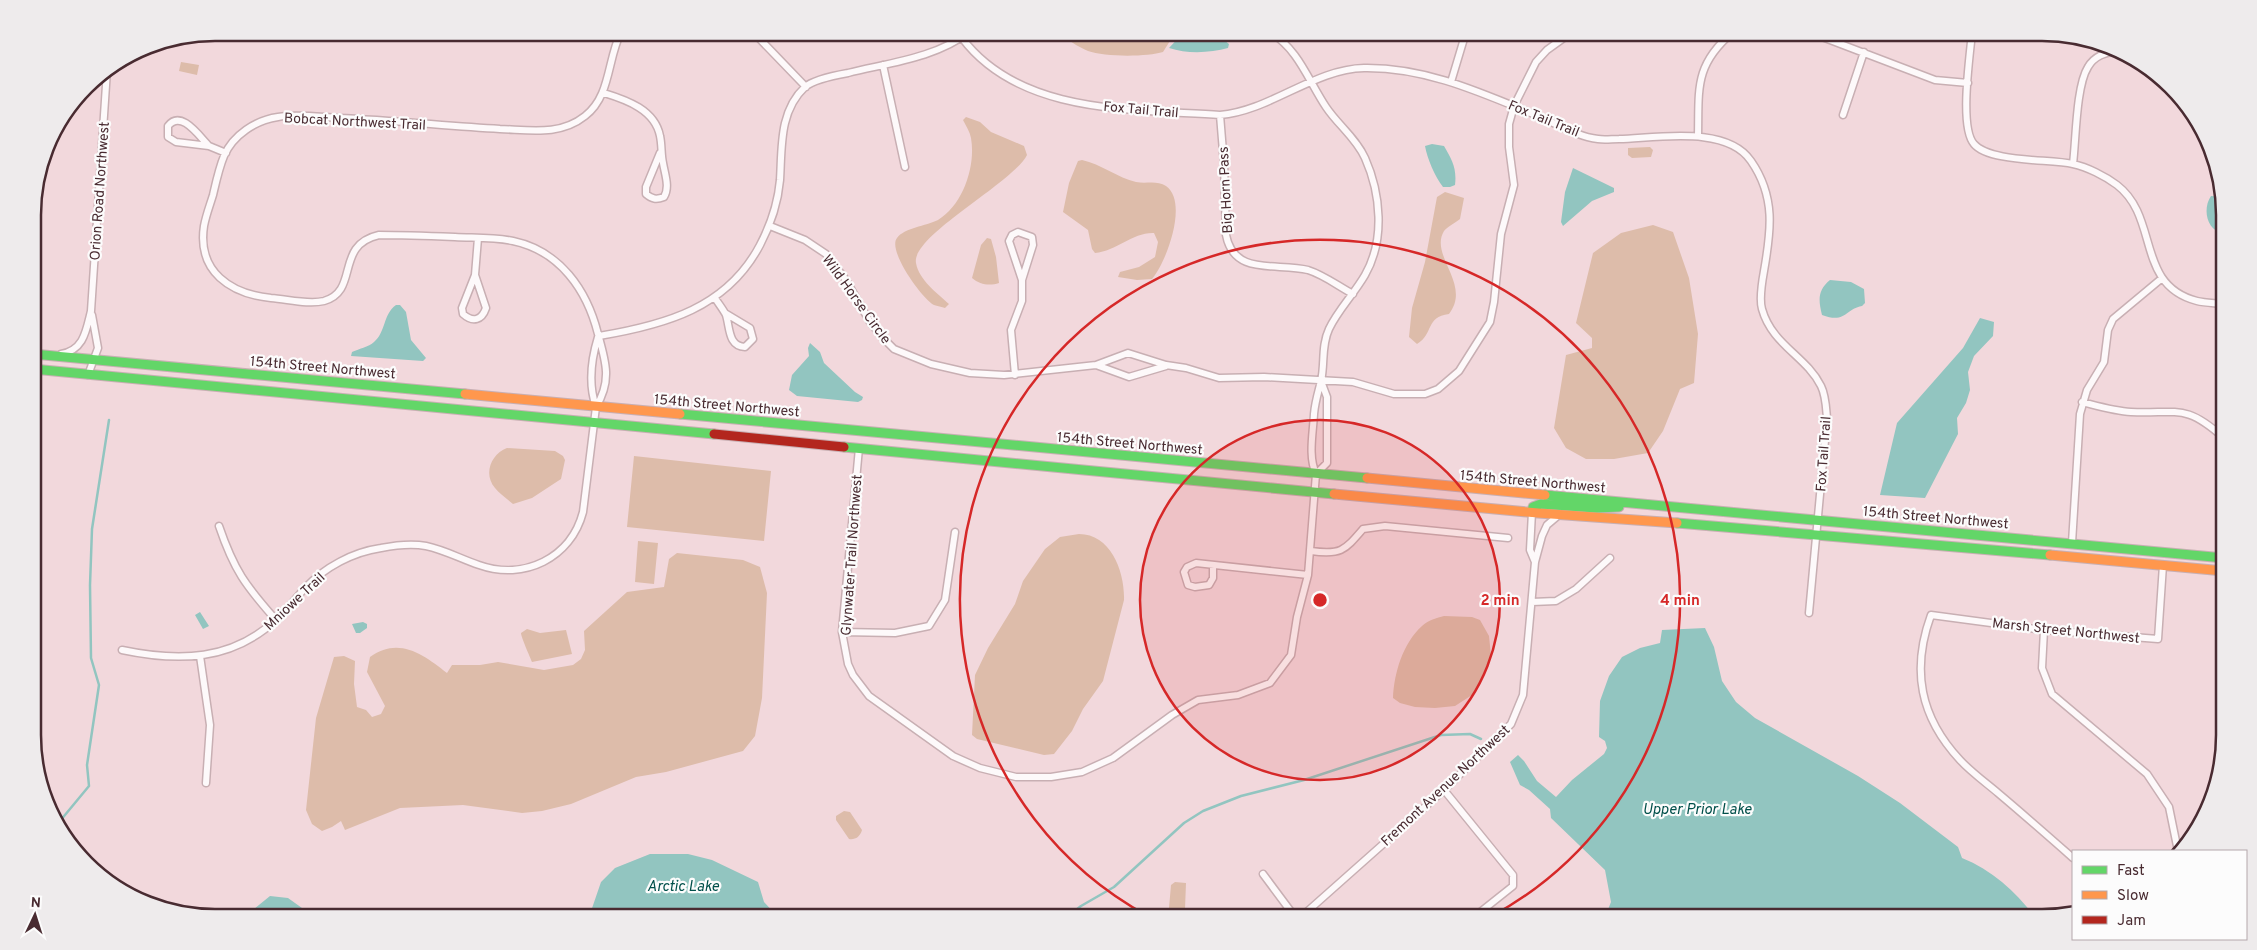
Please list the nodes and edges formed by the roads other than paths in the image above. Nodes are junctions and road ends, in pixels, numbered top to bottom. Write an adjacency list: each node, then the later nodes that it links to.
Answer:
1 (1280, 41): 15 (street)
2 (1463, 41): 16 (street)
3 (1559, 41): 20 (street, Wild Horse Circle)
4 (1723, 41): 23 (street)
5 (1834, 41): 11 (street)
6 (1971, 41): 17 (street)
7 (617, 42): 19 (street, Bobcat Northwest Trail)
8 (762, 42): 18 (street)
9 (956, 42): 13 (street)
10 (965, 42): 22 (street, Fox Tail Trail)
11 (1864, 52): 17 (street); 21 (street)
12 (2106, 53): 27 (street)
13 (884, 64): 18 (street); 28 (street)
14 (105, 80): 37 (street, Orion Road Northwest)
15 (1313, 82): 16 (street, Fox Tail Trail); 22 (street, Fox Tail Trail); 34 (street)
16 (1451, 82): 20 (street, Fox Tail Trail)
17 (1968, 83): 27 (street)
18 (806, 87): 29 (street)
19 (604, 93): 25 (street, Bobcat Northwest Trail); 26 (street)
20 (1514, 106): 23 (street, Fox Tail Trail); 48 (street, Wild Horse Circle)
21 (1843, 115)
22 (1220, 116): 34 (street, Big Horn Pass)
23 (1698, 136): 59 (street, Fox Tail Trail)
24 (209, 146): 24 (street); 25 (street)
25 (226, 153): 30 (street, Bobcat Northwest Trail)
26 (660, 153): 26 (street)
27 (2073, 164): 32 (street)
28 (905, 167)
29 (770, 226): 35 (street); 47 (street, Wild Horse Circle)
30 (478, 238): 31 (street); 39 (street, Bobcat Northwest Trail)
31 (475, 275): 31 (street)
32 (2161, 279): 36 (street); 49 (street)
33 (1022, 280): 33 (street); 47 (street)
34 (1353, 294): 48 (street)
35 (714, 298): 38 (street); 39 (street)
36 (2216, 303)
37 (92, 311): 41 (street, Orion Road Northwest); 42 (street, Orion Road Northwest)
38 (725, 313): 38 (street)
39 (599, 336): 50 (street, Bobcat Northwest Trail); 50 (street, Bobcat Northwest Trail)
40 (42, 355): 41 (street, 154th Street Northwest)
41 (52, 356): 42 (street, 154th Street Northwest)
42 (94, 359): 46 (street, Orion Road Northwest); 50 (street, 154th Street Northwest)
43 (1096, 365): 44 (street, Wild Horse Circle); 44 (street, Wild Horse Circle); 47 (street, Wild Horse Circle)
44 (1166, 365): 48 (street, Wild Horse Circle)
45 (42, 370): 46 (street, 154th Street Northwest)
46 (88, 375): 51 (street, 154th Street Northwest)
47 (1015, 375)
48 (1321, 380): 54 (street); 54 (street)
49 (2082, 402): 52 (street); 64 (street)
50 (596, 407): 51 (street, Bobcat Northwest Trail); 54 (street, 154th Street Northwest)
51 (594, 422): 53 (street, 154th Street Northwest); 75 (street, Mniowe Trail)
52 (2216, 431)
53 (859, 448): 55 (street, 154th Street Northwest); 77 (street, Glynwater Trail Northwest)
54 (1316, 474): 55 (street, Glynwater Trail Northwest); 56 (street, 154th Street Northwest)
55 (1315, 491): 57 (street, 154th Street Northwest); 65 (street, Glynwater Trail Northwest)
56 (1644, 505): 57 (street); 59 (street, 154th Street Northwest)
57 (1532, 512): 58 (street, 154th Street Northwest); 68 (street, Fremont Avenue Northwest)
58 (1560, 514): 62 (street, 154th Street Northwest); 68 (street, Fremont Avenue Northwest)
59 (1818, 520): 62 (street, Fox Tail Trail); 64 (street, 154th Street Northwest)
60 (219, 526): 75 (street)
61 (955, 532): 77 (street)
62 (1816, 534): 69 (street, 154th Street Northwest); 74 (street, Fox Tail Trail)
63 (1508, 538): 65 (street)
64 (2072, 543): 66 (street, 154th Street Northwest)
65 (1311, 551): 72 (street, Glynwater Trail Northwest)
66 (2216, 557)
67 (1610, 558): 73 (street)
68 (1535, 562): 73 (street, Fremont Avenue Northwest)
69 (2162, 565): 71 (street, 154th Street Northwest); 76 (street, Marsh Street Northwest)
70 (1213, 566): 70 (street); 72 (street)
71 (2216, 570)
72 (1308, 575): 77 (street, Glynwater Trail Northwest)
73 (1532, 602): 81 (street, Fremont Avenue Northwest)
74 (1809, 613)
75 (276, 620): 79 (street, Mniowe Trail)
76 (2044, 630): 82 (street); 83 (street, Marsh Street Northwest)
77 (842, 632)
78 (122, 650): 79 (street, Mniowe Trail)
79 (200, 656): 80 (street)
80 (206, 783)
81 (1444, 790): 86 (street, Fremont Avenue Northwest); 87 (street)
82 (2177, 845)
83 (2072, 857)
84 (1263, 874): 85 (street)
85 (1289, 908)
86 (1311, 908)
87 (1485, 908)

